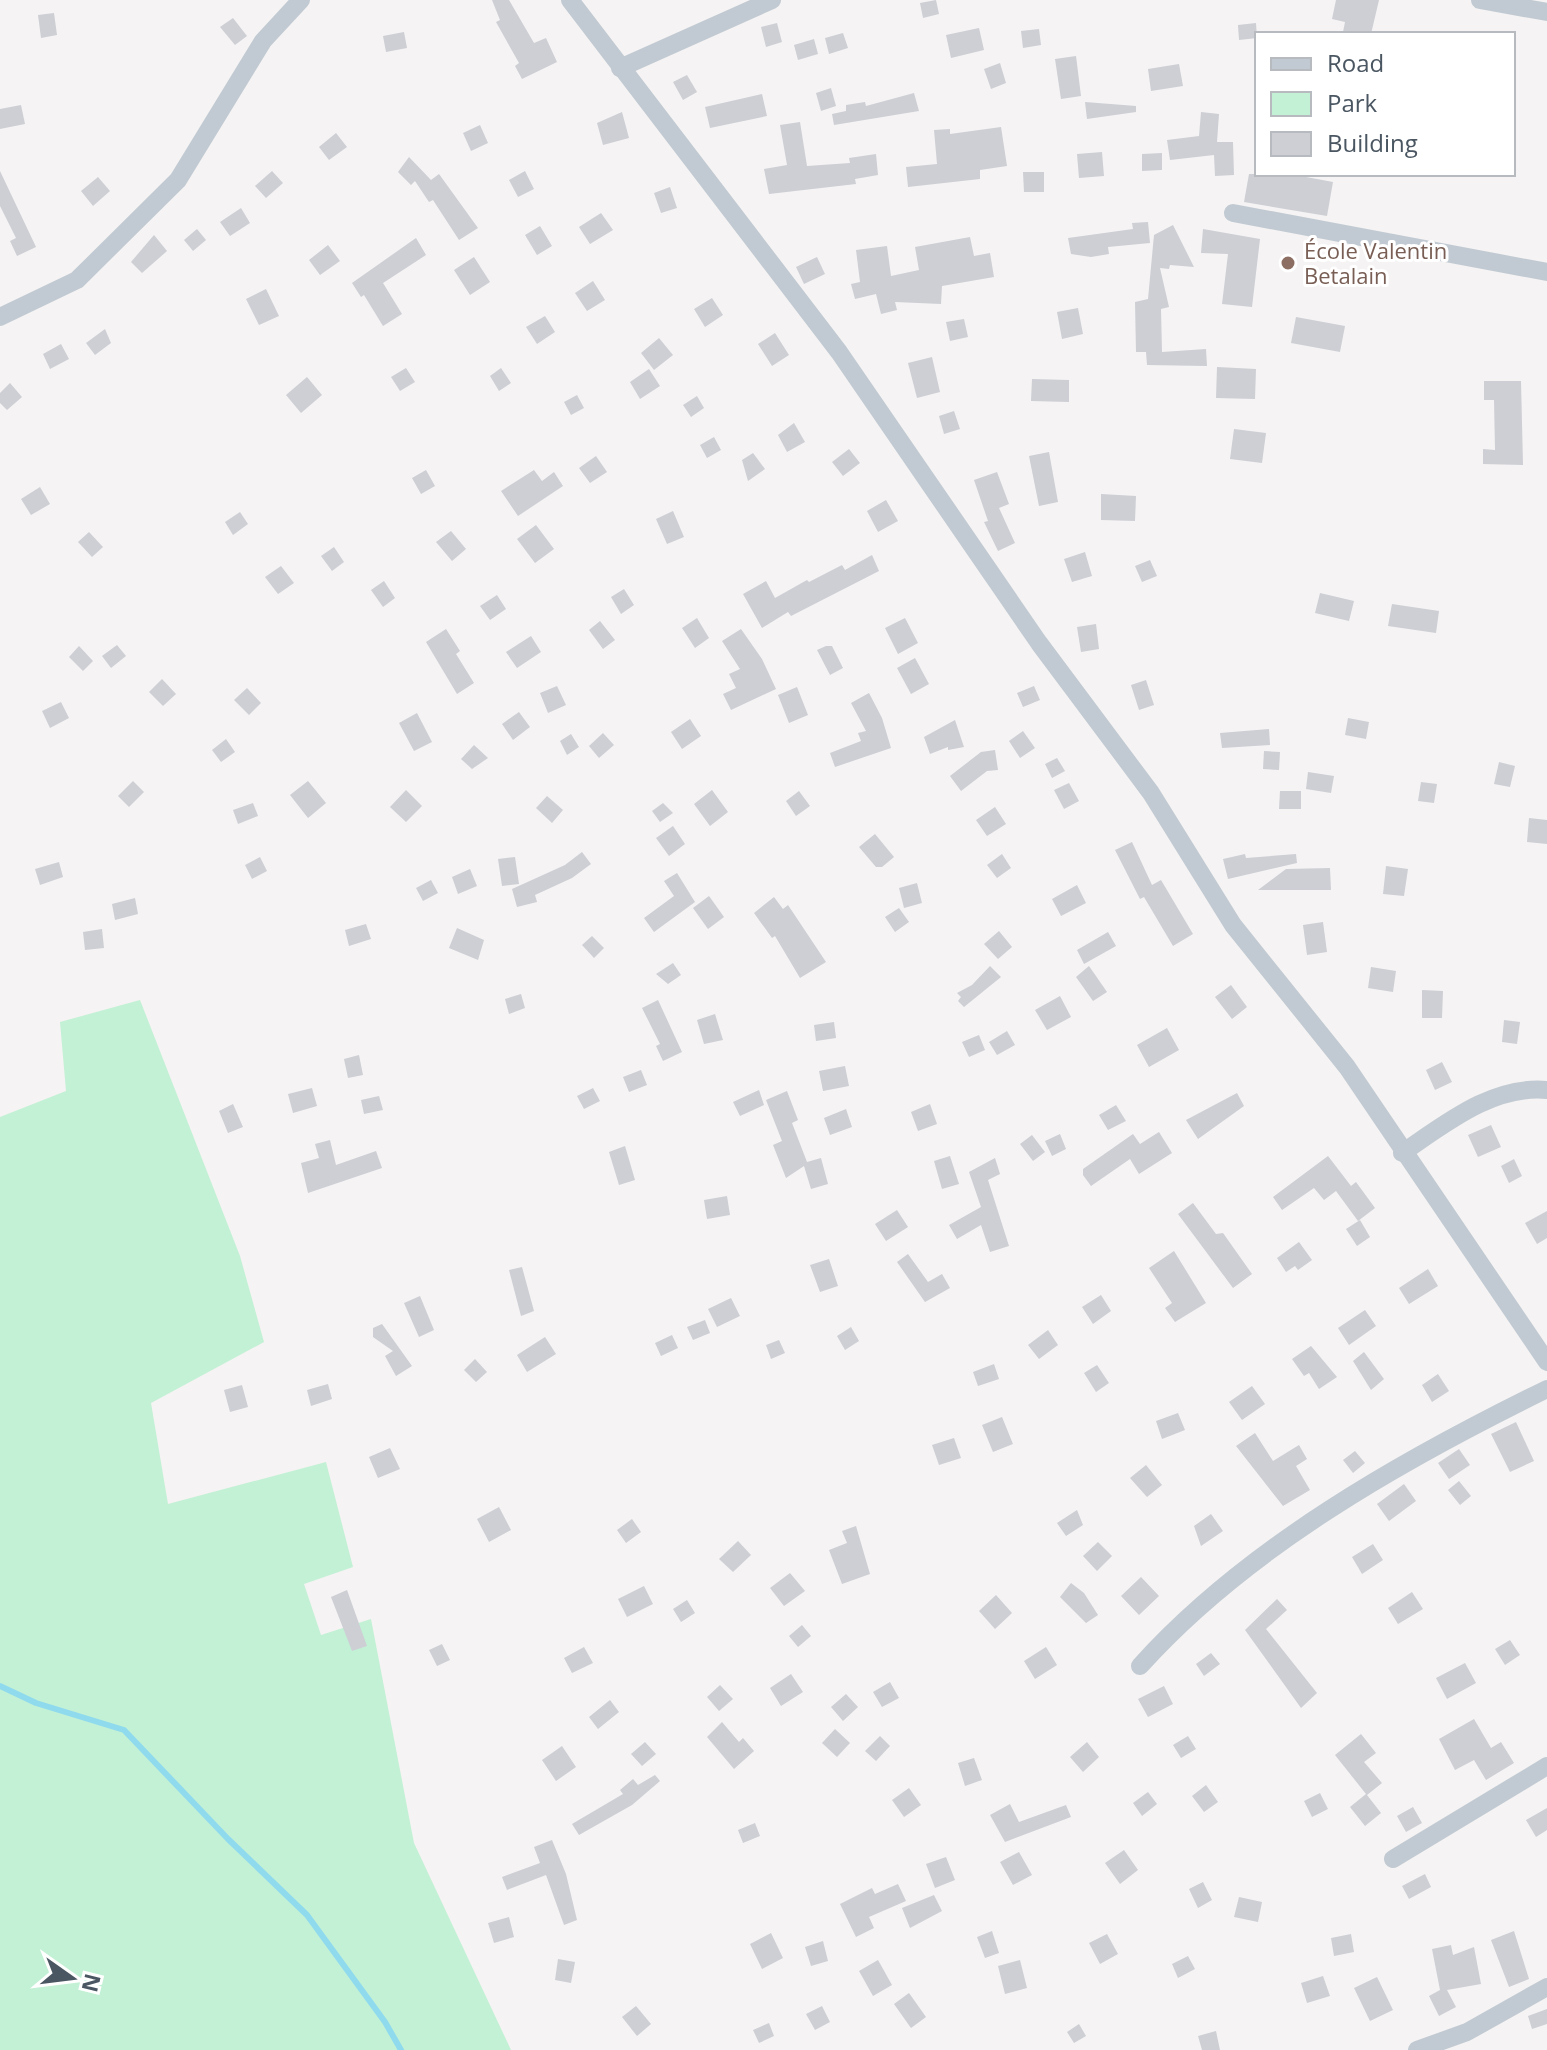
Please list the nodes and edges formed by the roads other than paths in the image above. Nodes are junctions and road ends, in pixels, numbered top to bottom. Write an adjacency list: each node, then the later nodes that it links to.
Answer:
1 (301, 0): 9 (street)
2 (570, 0): 6 (street)
3 (772, 0): 6 (street)
4 (1480, 0): 5 (street)
5 (1547, 12)
6 (620, 68): 11 (street)
7 (1233, 213): 8 (street)
8 (1547, 272)
9 (0, 317)
10 (1547, 1090): 11 (street)
11 (1402, 1153): 12 (street)
12 (1547, 1362)
13 (1547, 1389): 14 (street)
14 (1140, 1666)
15 (1547, 1766): 16 (street)
16 (1393, 1859)
17 (1547, 1987): 18 (street)
18 (1417, 2050)

